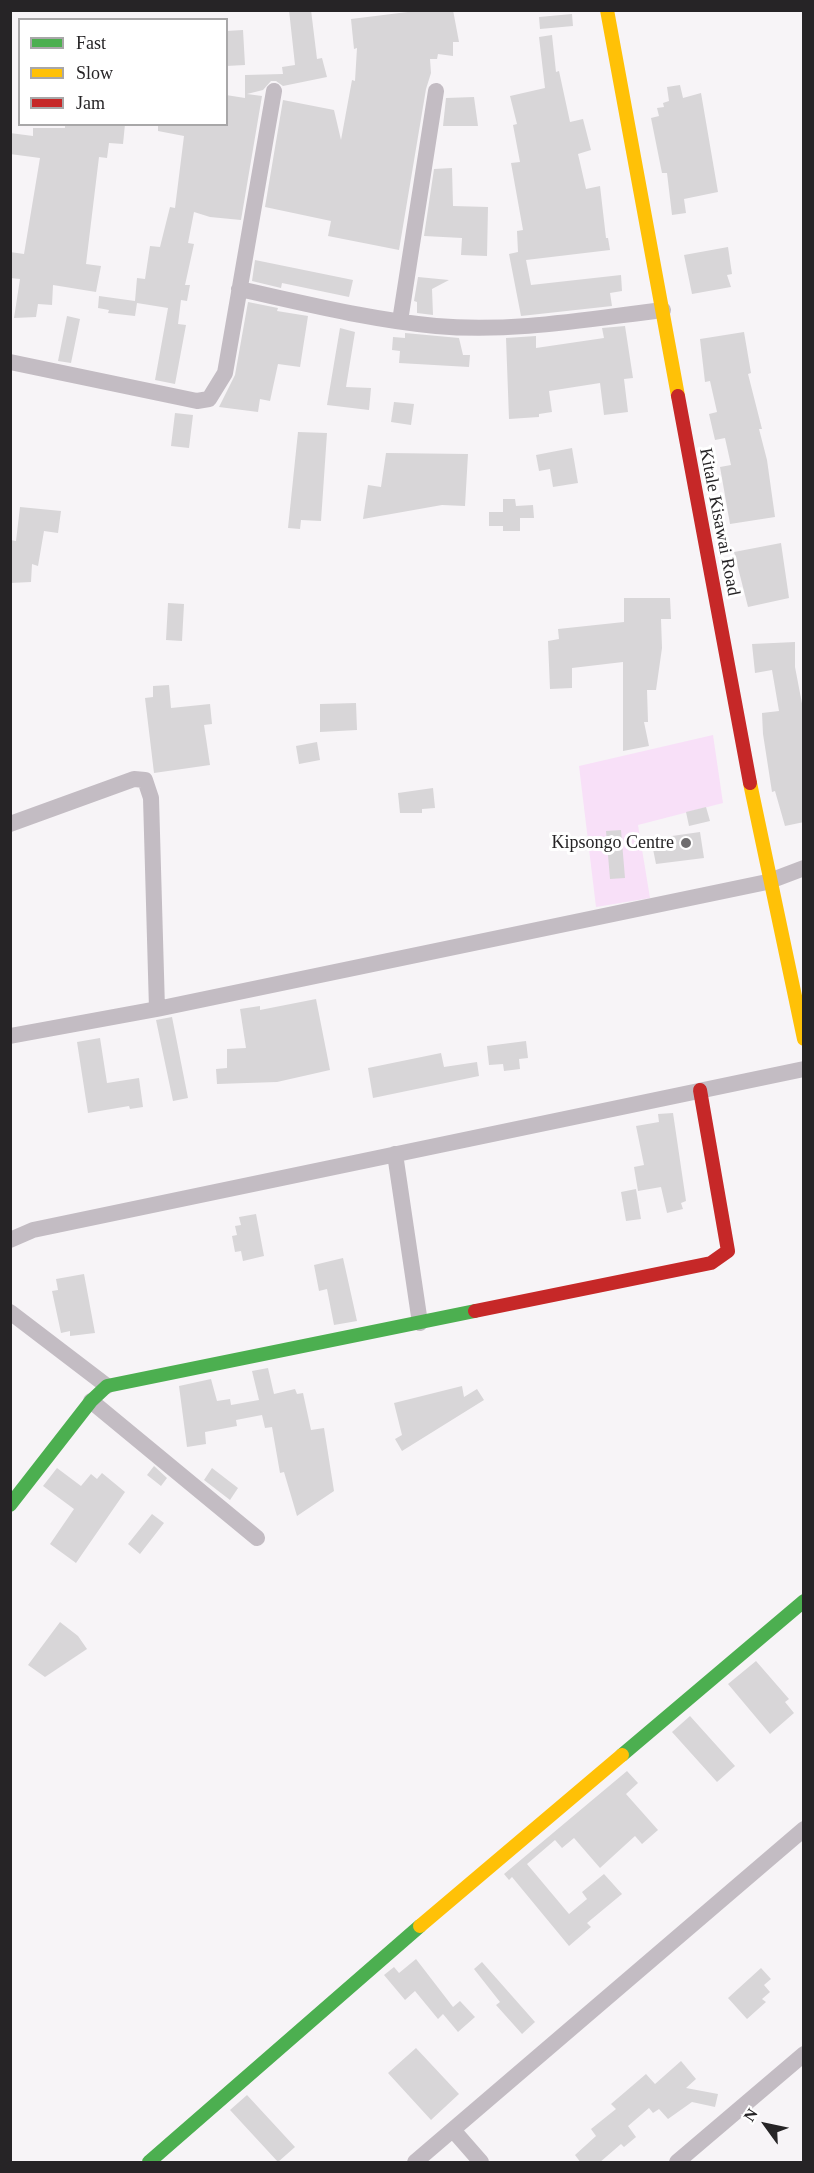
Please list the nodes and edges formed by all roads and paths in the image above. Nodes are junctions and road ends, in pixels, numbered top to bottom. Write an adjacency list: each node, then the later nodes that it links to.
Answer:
1 (607, 10): 5 (street, Kitale Kisawai Road)
2 (274, 91): 4 (street)
3 (436, 91): 6 (street)
4 (239, 289): 6 (street); 7 (street)
5 (663, 310): 6 (street); 10 (street, Kitale Kisawai Road)
6 (400, 321)
7 (10, 362)
8 (10, 824): 11 (street)
9 (804, 868): 10 (street)
10 (767, 882): 11 (street); 13 (street, Kitale Kisawai Road)
11 (157, 1009): 12 (street)
12 (10, 1036)
13 (804, 1039)
14 (804, 1069): 15 (street)
15 (700, 1090): 16 (street); 19 (street)
16 (395, 1154): 17 (street); 19 (street)
17 (10, 1240)
18 (10, 1312): 20 (street)
19 (420, 1323): 20 (street)
20 (107, 1386): 21 (street)
21 (91, 1401): 22 (street); 23 (street)
22 (10, 1505)
23 (257, 1538)
24 (804, 1601): 28 (street)
25 (804, 1829): 27 (street)
26 (804, 2054): 31 (street)
27 (453, 2130): 29 (street); 30 (street)
28 (149, 2163)
29 (415, 2163)
30 (481, 2163)
31 (677, 2163)

